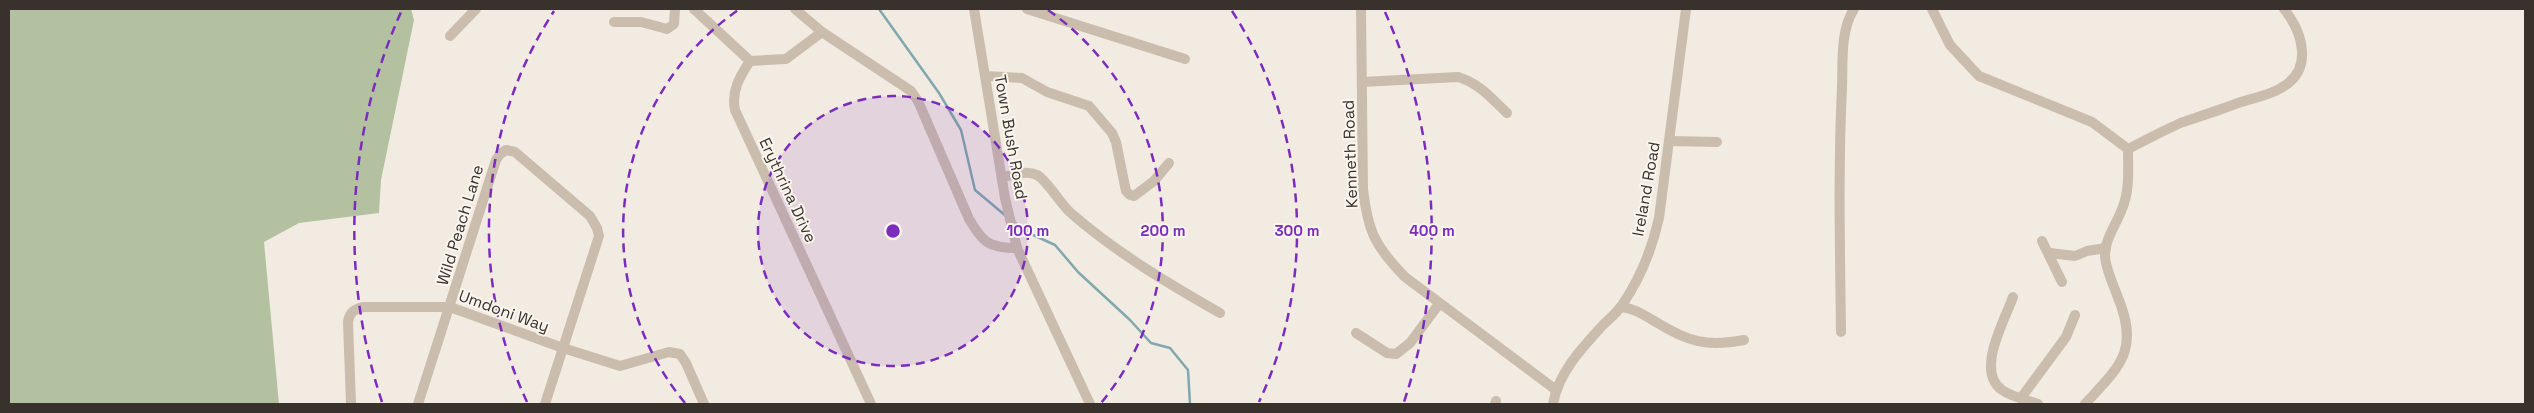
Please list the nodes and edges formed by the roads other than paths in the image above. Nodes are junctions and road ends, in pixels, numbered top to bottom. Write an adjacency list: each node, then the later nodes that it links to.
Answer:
1 (476, 9): 14 (street)
2 (675, 9): 12 (street)
3 (694, 9): 16 (street)
4 (795, 9): 13 (street)
5 (974, 9): 17 (street, Town Bush Road)
6 (1027, 9): 15 (street)
7 (1361, 9): 18 (street, Kenneth Road)
8 (1686, 9): 20 (street, Ireland Road)
9 (1854, 9): 36 (street)
10 (1932, 9): 22 (street)
11 (2284, 9): 22 (street)
12 (614, 22)
13 (822, 32): 16 (street); 26 (street)
14 (450, 36)
15 (1185, 59)
16 (750, 61): 46 (street, Erythrina Drive)
17 (986, 76): 23 (street); 24 (street, Town Bush Road)
18 (1362, 82): 19 (street); 31 (street, Kenneth Road)
19 (1507, 113)
20 (1670, 141): 21 (street); 33 (street, Ireland Road)
21 (1717, 142)
22 (2128, 149): 27 (street)
23 (1169, 163)
24 (1003, 176): 26 (street, Town Bush Road); 34 (street)
25 (2042, 241): 28 (street)
26 (1016, 248): 47 (street, Town Bush Road)
27 (2106, 248): 28 (street); 50 (street)
28 (2050, 253): 29 (street)
29 (2062, 282)
30 (2014, 297): 41 (street)
31 (1439, 304): 37 (street); 40 (street, Kenneth Road)
32 (450, 307): 39 (street, Umdoni Way); 39 (street, Wild Peach Lane); 42 (street, Umdoni Way); 43 (street, Wild Peach Lane)
33 (1621, 307): 38 (street); 40 (street, Ireland Road)
34 (1220, 314)
35 (2075, 315): 41 (street)
36 (1841, 332)
37 (1356, 333)
38 (1744, 340)
39 (563, 348): 44 (street, Wild Peach Lane); 45 (street, Umdoni Way)
40 (1556, 390): 48 (street, Ireland Road)
41 (2020, 398): 49 (street)
42 (351, 404)
43 (418, 404)
44 (545, 404)
45 (704, 404)
46 (871, 404)
47 (1090, 404)
48 (1553, 404)
49 (2038, 404)
50 (2085, 404)

